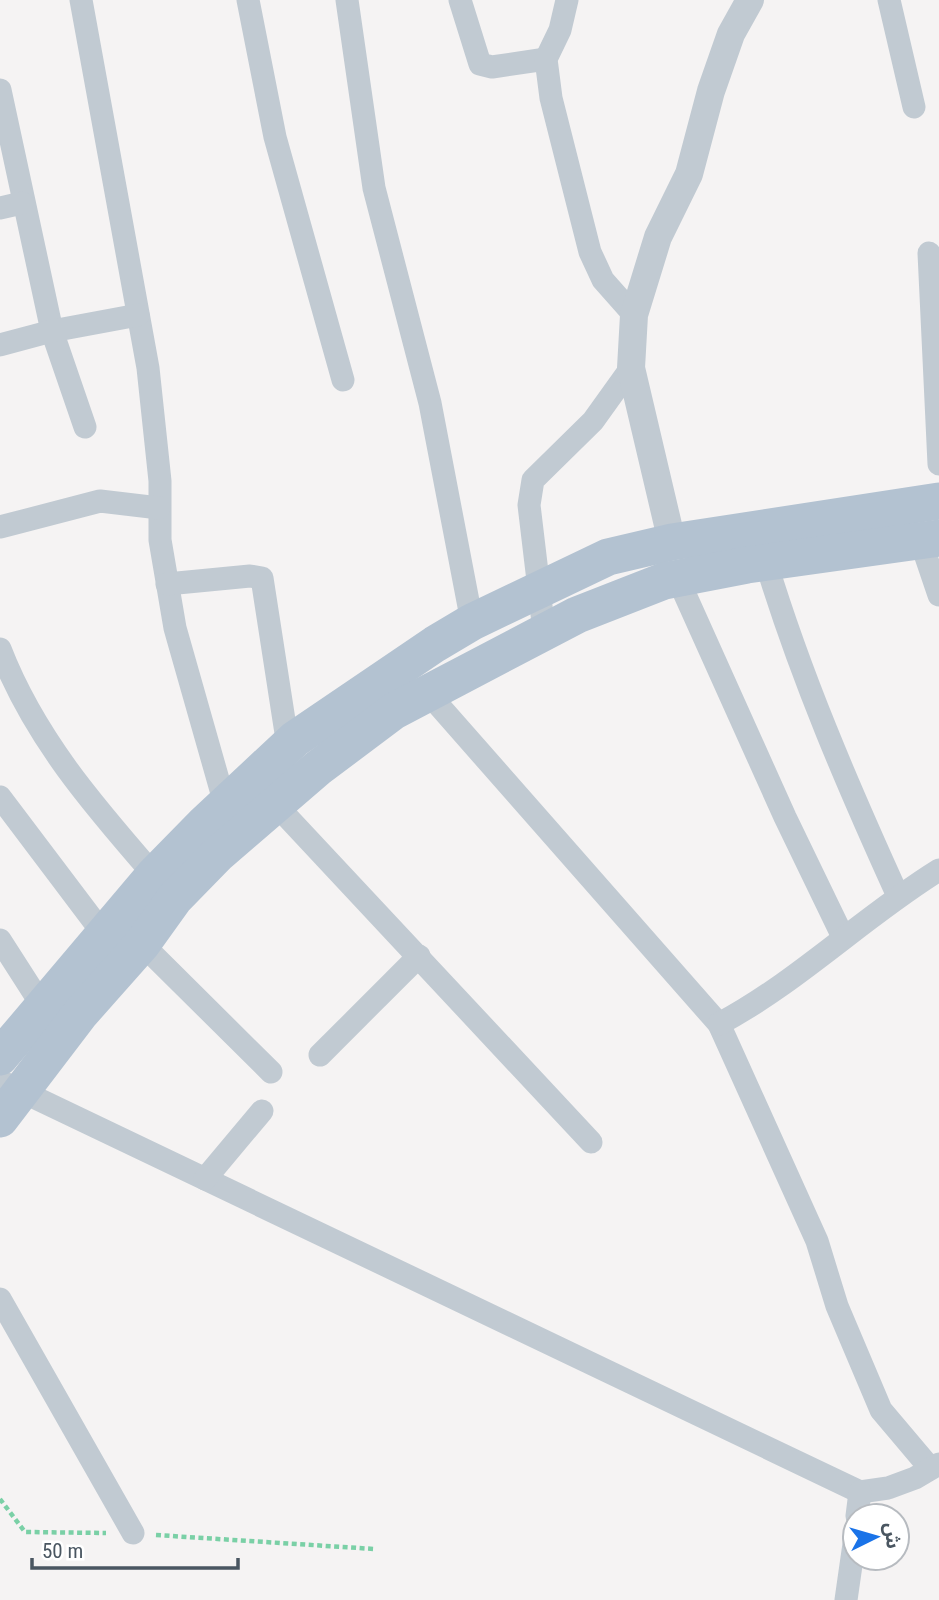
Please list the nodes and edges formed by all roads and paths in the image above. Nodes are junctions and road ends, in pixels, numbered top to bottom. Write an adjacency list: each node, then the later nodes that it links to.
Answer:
1 (81, 0): 13 (street)
2 (248, 0): 18 (street)
3 (347, 0): 31 (street)
4 (460, 0): 8 (street)
5 (567, 0): 8 (street)
6 (750, 0): 14 (street)
7 (890, 0): 10 (street)
8 (546, 59): 14 (street)
9 (0, 90): 11 (street)
10 (914, 107)
11 (11, 205): 15 (street)
12 (929, 253): 20 (street)
13 (138, 315): 15 (street); 22 (street)
14 (634, 315): 17 (street)
15 (52, 331): 16 (street); 19 (street)
16 (0, 345)
17 (631, 368): 25 (street); 29 (street)
18 (342, 380)
19 (85, 427)
20 (939, 464)
21 (939, 501): 25 (main road)
22 (159, 508): 23 (street); 28 (street)
23 (0, 527)
24 (930, 540): 26 (main road); 30 (street)
25 (672, 542): 29 (main road)
26 (766, 562): 27 (main road); 41 (street)
27 (678, 579): 32 (main road); 43 (street)
28 (167, 584): 35 (street); 37 (street)
29 (542, 589): 31 (main road); 32 (street)
30 (939, 594)
31 (472, 622): 35 (main road)
32 (544, 631): 34 (main road)
33 (0, 649): 40 (street)
34 (427, 692): 38 (main road); 48 (street)
35 (288, 746): 37 (main road)
36 (0, 797): 42 (street)
37 (225, 804): 40 (main road)
38 (277, 806): 45 (main road); 46 (street)
39 (939, 870): 41 (street)
40 (154, 875): 42 (main road)
41 (898, 896): 43 (street)
42 (104, 936): 47 (main road)
43 (843, 937): 48 (street)
44 (0, 940): 47 (street)
45 (142, 944): 51 (street); 52 (main road)
46 (419, 956): 49 (street); 54 (street)
47 (43, 1007): 50 (main road)
48 (719, 1024): 57 (street)
49 (320, 1055)
50 (0, 1057)
51 (271, 1072)
52 (7, 1098): 55 (street)
53 (262, 1111): 55 (street)
54 (590, 1142)
55 (205, 1180): 58 (street)
56 (0, 1299): 61 (street)
57 (935, 1466): 58 (street)
58 (860, 1492): 60 (street)
59 (0, 1499): 61 (path)
60 (859, 1502)
61 (133, 1534): 62 (path)
62 (374, 1549)
63 (850, 1572): 64 (street)
64 (846, 1600)

